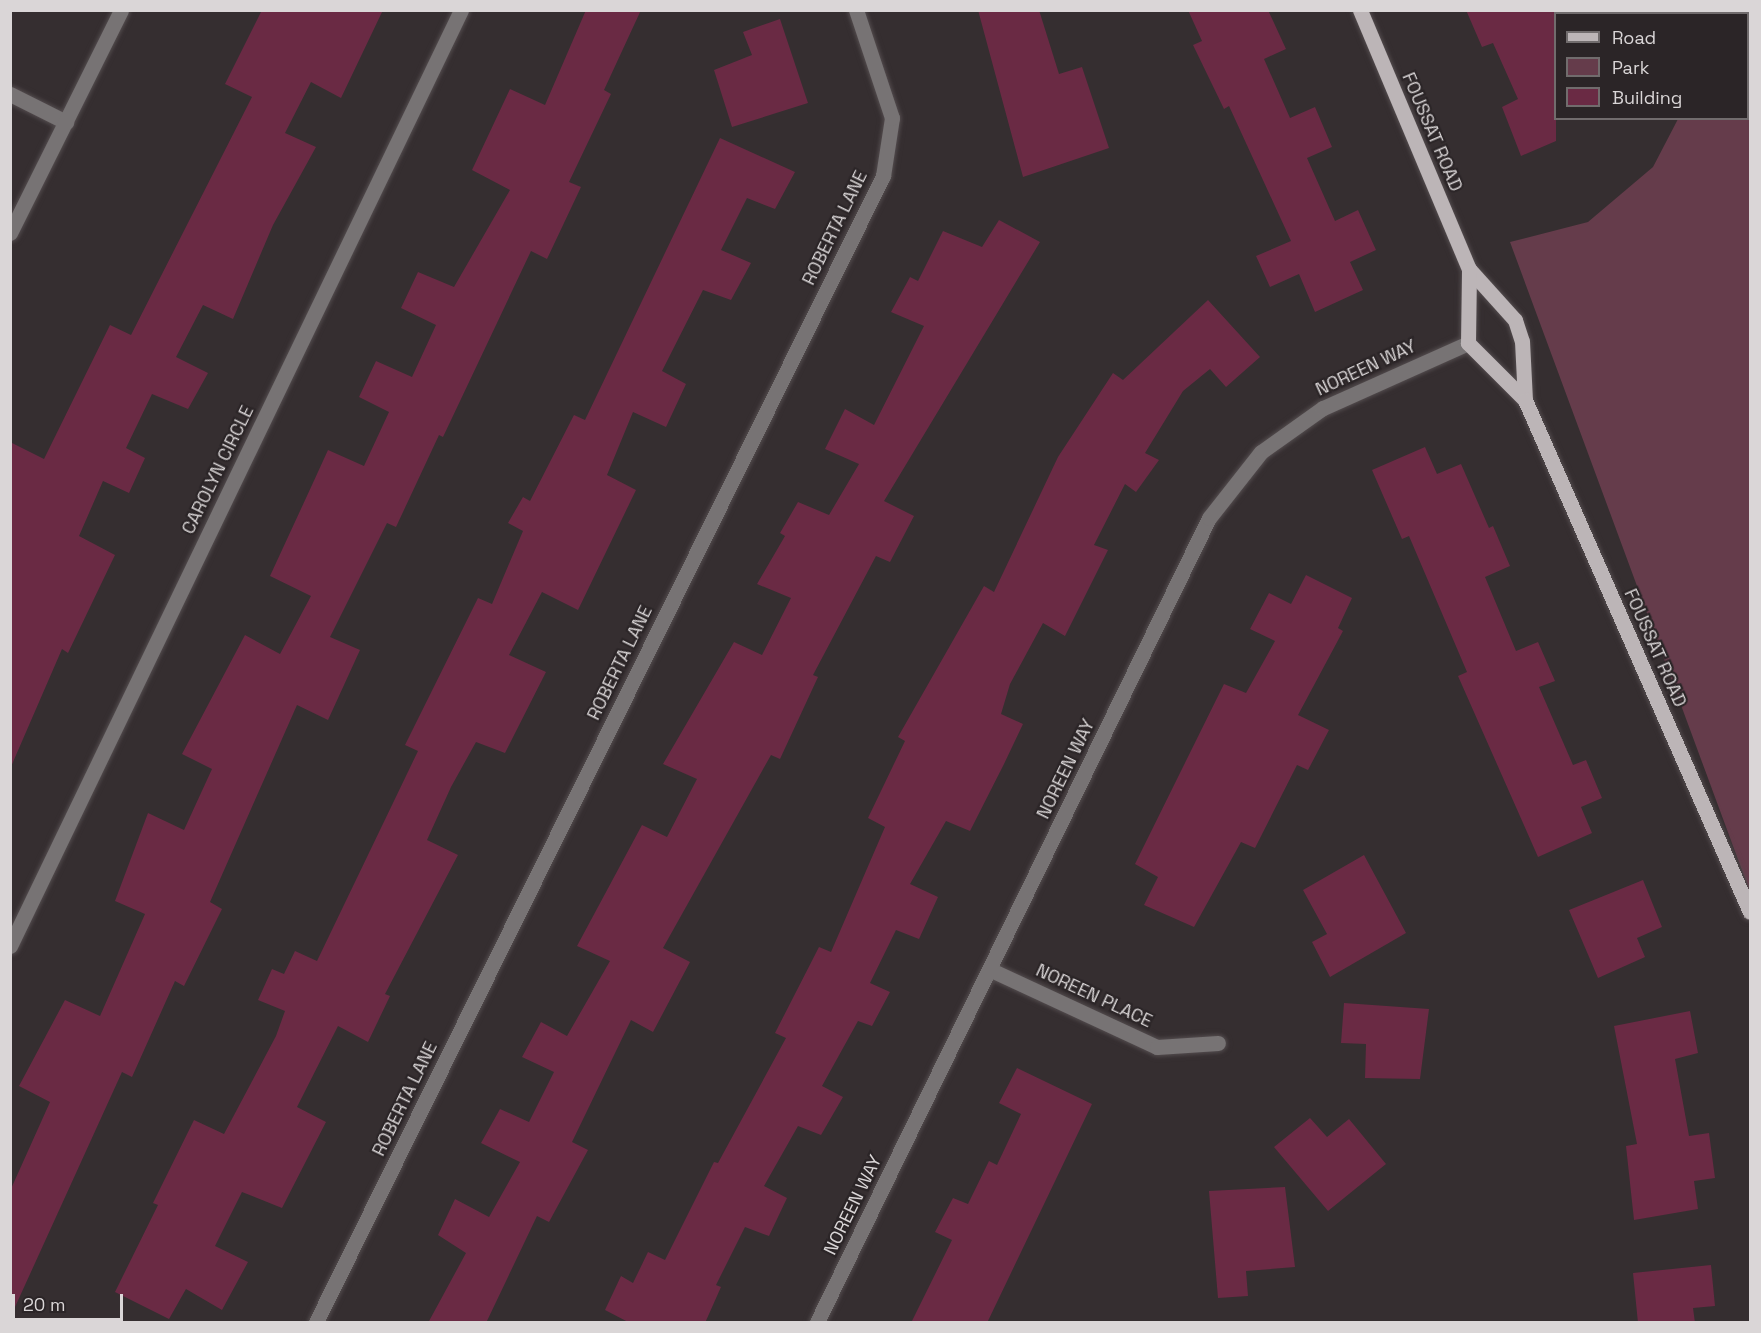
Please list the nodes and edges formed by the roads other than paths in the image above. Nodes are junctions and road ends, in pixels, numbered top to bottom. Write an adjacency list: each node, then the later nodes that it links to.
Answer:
1 (121, 10): 6 (street)
2 (461, 10): 12 (street, CAROLYN CIRCLE)
3 (856, 10): 15 (street, ROBERTA LANE)
4 (1360, 10): 8 (main road, FOUSSAT ROAD)
5 (10, 94): 6 (street)
6 (66, 122): 7 (street)
7 (10, 233)
8 (1468, 269): 9 (main road, FOUSSAT ROAD); 10 (main road, FOUSSAT ROAD)
9 (1468, 343): 10 (main road, FOUSSAT ROAD); 13 (street, NOREEN WAY)
10 (1525, 400): 11 (main road, FOUSSAT ROAD)
11 (1750, 912)
12 (10, 946)
13 (991, 970): 14 (street, NOREEN PLACE); 16 (street, NOREEN WAY)
14 (1218, 1043)
15 (316, 1323)
16 (817, 1323)

